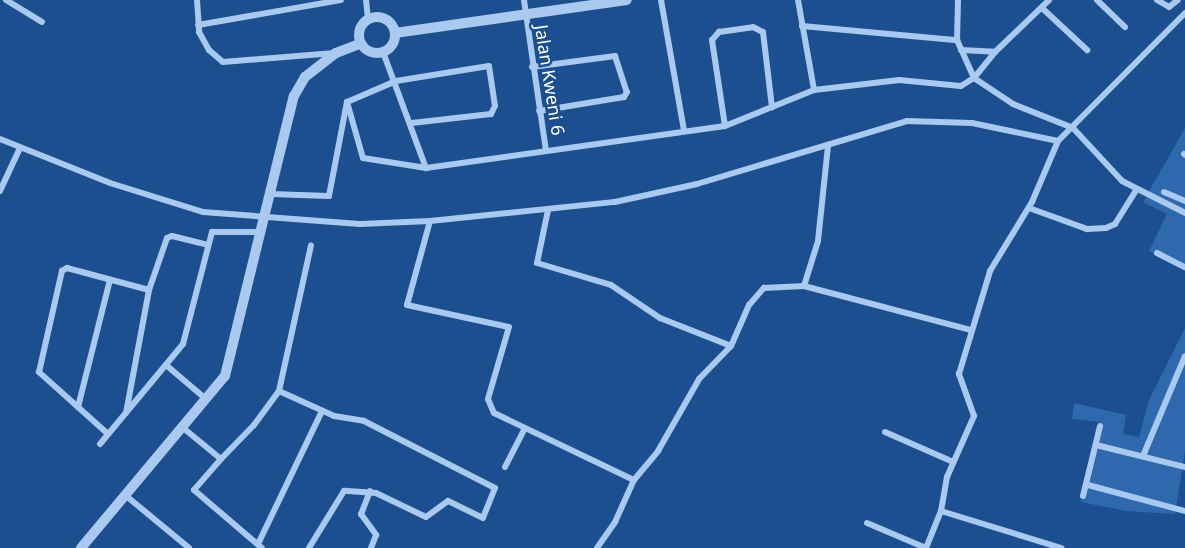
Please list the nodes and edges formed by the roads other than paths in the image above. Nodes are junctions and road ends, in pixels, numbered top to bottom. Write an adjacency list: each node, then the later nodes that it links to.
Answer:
1 (6, 0): 19 (street)
2 (197, 0): 20 (street)
3 (341, 0): 14 (street)
4 (366, 0): 18 (street)
5 (524, 0): 17 (street, Jalan Kweni 6)
6 (627, 0): 17 (street)
7 (661, 0): 41 (street)
8 (798, 0): 21 (street)
9 (958, 0): 24 (street)
10 (1049, 0): 15 (street)
11 (1096, 0): 22 (street)
12 (1157, 0): 13 (street)
13 (1178, 0)
14 (315, 2): 20 (street)
15 (1042, 8): 27 (street); 29 (street)
16 (1185, 13): 40 (street)
17 (525, 14): 23 (street); 31 (street, Jalan Kweni 6)
18 (368, 18): 23 (street); 25 (street)
19 (42, 22)
20 (198, 25): 30 (street)
21 (802, 26): 24 (street); 34 (street)
22 (1125, 27)
23 (395, 33): 28 (street)
24 (957, 40): 26 (street)
25 (360, 44): 28 (street); 30 (street)
26 (961, 50): 29 (street); 32 (street)
27 (1087, 50)
28 (383, 52): 33 (street)
29 (995, 52): 32 (street)
30 (336, 53): 51 (street)
31 (532, 66): 37 (street, Jalan Kweni 6); 37 (street)
32 (974, 78): 34 (street); 40 (street)
33 (396, 81): 35 (street); 38 (street); 38 (street)
34 (814, 90): 36 (street)
35 (347, 102): 47 (street); 51 (street)
36 (772, 106): 39 (street); 39 (street)
37 (540, 111): 46 (street, Jalan Kweni 6)
38 (412, 123): 47 (street)
39 (725, 126): 41 (street)
40 (1073, 128): 43 (street); 48 (street)
41 (684, 131): 46 (street)
42 (0, 139): 45 (street)
43 (1058, 141): 44 (street); 53 (street)
44 (828, 146): 54 (street); 64 (street)
45 (20, 148): 49 (street); 56 (street)
46 (546, 150): 47 (street)
47 (426, 168)
48 (1136, 190): 53 (street); 55 (street)
49 (0, 191)
50 (1164, 192): 52 (street)
51 (270, 194): 56 (street)
52 (1185, 201)
53 (1029, 208): 66 (street)
54 (548, 210): 57 (street); 67 (street)
55 (1185, 213)
56 (265, 219): 57 (street); 58 (street)
57 (430, 221): 77 (street)
58 (261, 232): 59 (street); 71 (street)
59 (208, 244): 65 (street); 69 (street)
60 (311, 245): 70 (street)
61 (1157, 253): 62 (street)
62 (1185, 267)
63 (110, 280): 65 (street); 72 (street); 72 (street)
64 (804, 286): 66 (street); 67 (street)
65 (149, 290): 74 (street)
66 (971, 330): 84 (street)
67 (732, 346): 87 (street)
68 (1185, 356): 82 (street)
69 (166, 365): 71 (street); 74 (street)
70 (279, 391): 73 (street); 83 (street)
71 (206, 399): 76 (street)
72 (78, 407): 79 (street)
73 (322, 411): 89 (street); 95 (street)
74 (126, 413): 79 (street)
75 (1100, 426): 81 (street)
76 (182, 427): 83 (street); 90 (street)
77 (524, 430): 85 (street); 87 (street)
78 (885, 432): 84 (street)
79 (108, 434): 80 (street)
80 (100, 444)
81 (1095, 445): 82 (street); 88 (street)
82 (1143, 456): 86 (street)
83 (221, 459): 95 (street)
84 (953, 462): 92 (street)
85 (505, 466)
86 (1185, 467)
87 (634, 480): 100 (street)
88 (1088, 485): 91 (street); 93 (street)
89 (370, 491): 98 (street); 99 (street)
90 (125, 495): 96 (street); 97 (street)
91 (1083, 496)
92 (941, 511): 101 (street); 102 (street)
93 (1185, 511)
94 (867, 523): 101 (street)
95 (260, 546)
96 (81, 548)
97 (189, 548)
98 (309, 548)
99 (371, 548)
100 (597, 548)
101 (926, 548)
102 (1061, 548)

